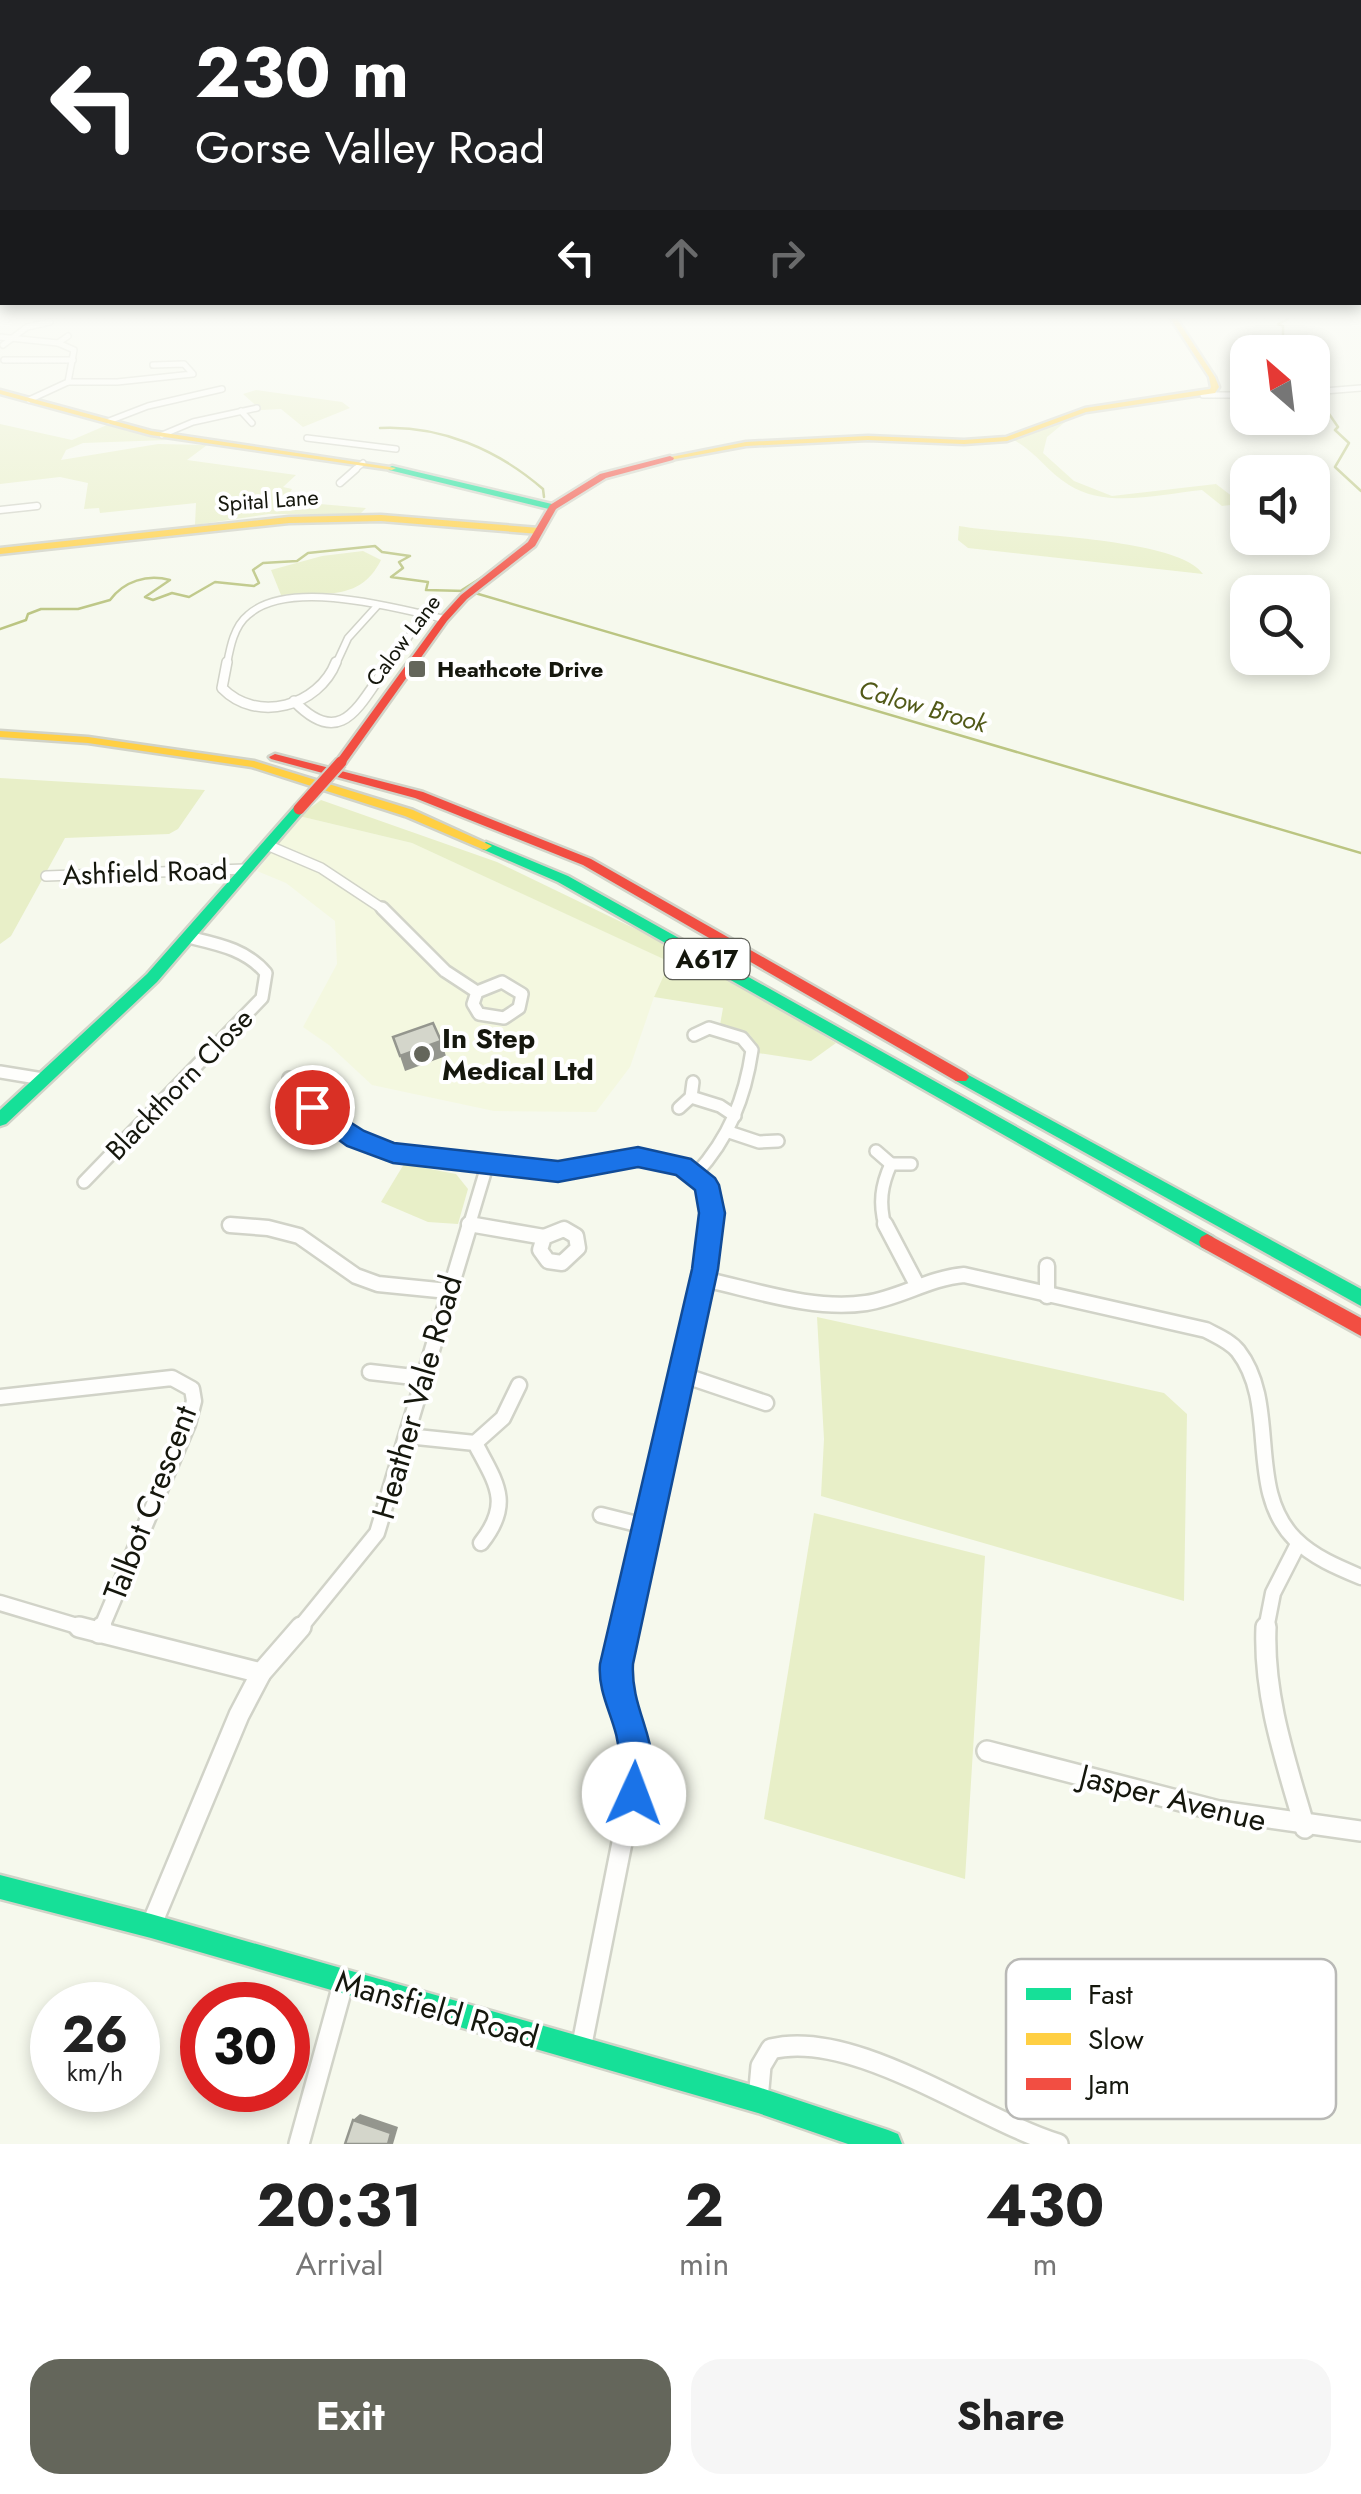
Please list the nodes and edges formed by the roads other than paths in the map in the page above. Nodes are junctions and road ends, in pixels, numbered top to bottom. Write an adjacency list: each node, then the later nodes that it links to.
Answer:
1 (102, 419): 6 (main road)
2 (114, 419): 6 (street)
3 (207, 419): 8 (street)
4 (248, 419): 7 (street)
5 (1063, 419): 16 (main road, Calow Lane)
6 (109, 421): 8 (main road)
7 (252, 423)
8 (162, 435): 12 (main road)
9 (307, 438): 10 (street)
10 (335, 440): 11 (street); 12 (street)
11 (396, 449)
12 (319, 456): 13 (main road)
13 (362, 462): 14 (street); 16 (main road)
14 (340, 482)
15 (38, 506): 17 (street)
16 (553, 507): 18 (main road, Calow Lane)
17 (0, 510)
18 (539, 531): 19 (main road, Spital Lane); 22 (main road, Calow Lane)
19 (0, 551)
20 (377, 606): 21 (street); 23 (street); 23 (street)
21 (419, 613): 22 (street); 23 (street, Calow Lane)
22 (444, 619): 26 (main road, Calow Lane, bridge)
23 (294, 702)
24 (0, 726): 58 (main road, A617)
25 (0, 734): 59 (main road, A617)
26 (267, 845): 27 (main road, Calow Lane); 30 (street)
27 (245, 869): 28 (street, Ashfield Road); 29 (main road, Calow Lane)
28 (46, 876)
29 (188, 937): 34 (main road, Calow Lane); 49 (street, Blackthorn Close)
30 (477, 992): 30 (street)
31 (694, 1035): 40 (street)
32 (0, 1072): 34 (street)
33 (289, 1078): 36 (street)
34 (43, 1079): 41 (main road, Calow Lane)
35 (693, 1082): 37 (street)
36 (300, 1092): 38 (street); 47 (street)
37 (691, 1097): 39 (street); 40 (street)
38 (285, 1100)
39 (679, 1108)
40 (735, 1116): 42 (street)
41 (0, 1120)
42 (729, 1132): 43 (street); 48 (street)
43 (778, 1141)
44 (876, 1151): 45 (street)
45 (891, 1164): 46 (street); 55 (street)
46 (911, 1164)
47 (487, 1166): 48 (street); 50 (street, Heather Vale Road)
48 (696, 1174): 54 (street)
49 (84, 1182)
50 (469, 1224): 52 (street); 56 (street, Heather Vale Road)
51 (230, 1225): 56 (street)
52 (544, 1237)
53 (1047, 1266): 57 (street)
54 (703, 1279): 55 (street); 61 (street)
55 (916, 1283): 57 (street)
56 (448, 1291): 62 (street, Heather Vale Road)
57 (1048, 1296): 71 (street)
58 (1361, 1298)
59 (1361, 1328)
60 (370, 1372): 62 (street)
61 (680, 1374): 65 (street); 69 (street)
62 (422, 1378): 66 (street, Heather Vale Road)
63 (519, 1385): 67 (street)
64 (0, 1398): 74 (street, Talbot Crescent)
65 (766, 1404)
66 (407, 1436): 67 (street); 75 (street, Heather Vale Road)
67 (476, 1443): 70 (street)
68 (601, 1515): 69 (street)
69 (649, 1527): 82 (street)
70 (482, 1543)
71 (1298, 1544): 72 (street); 77 (street)
72 (1361, 1577)
73 (0, 1603): 74 (street)
74 (99, 1633): 75 (street)
75 (261, 1674): 80 (street, Heather Vale Road)
76 (988, 1751): 77 (street, Jasper Avenue)
77 (1304, 1828): 78 (street, Jasper Avenue)
78 (1361, 1831)
79 (0, 1887): 80 (main road, Mansfield Road)
80 (151, 1926): 81 (main road, Mansfield Road)
81 (344, 1981): 82 (main road, Mansfield Road); 84 (street)
82 (580, 2050): 83 (main road, Mansfield Road)
83 (758, 2100): 85 (main road, Mansfield Road); 86 (street)
84 (299, 2144)
85 (888, 2144)
86 (1058, 2144)

